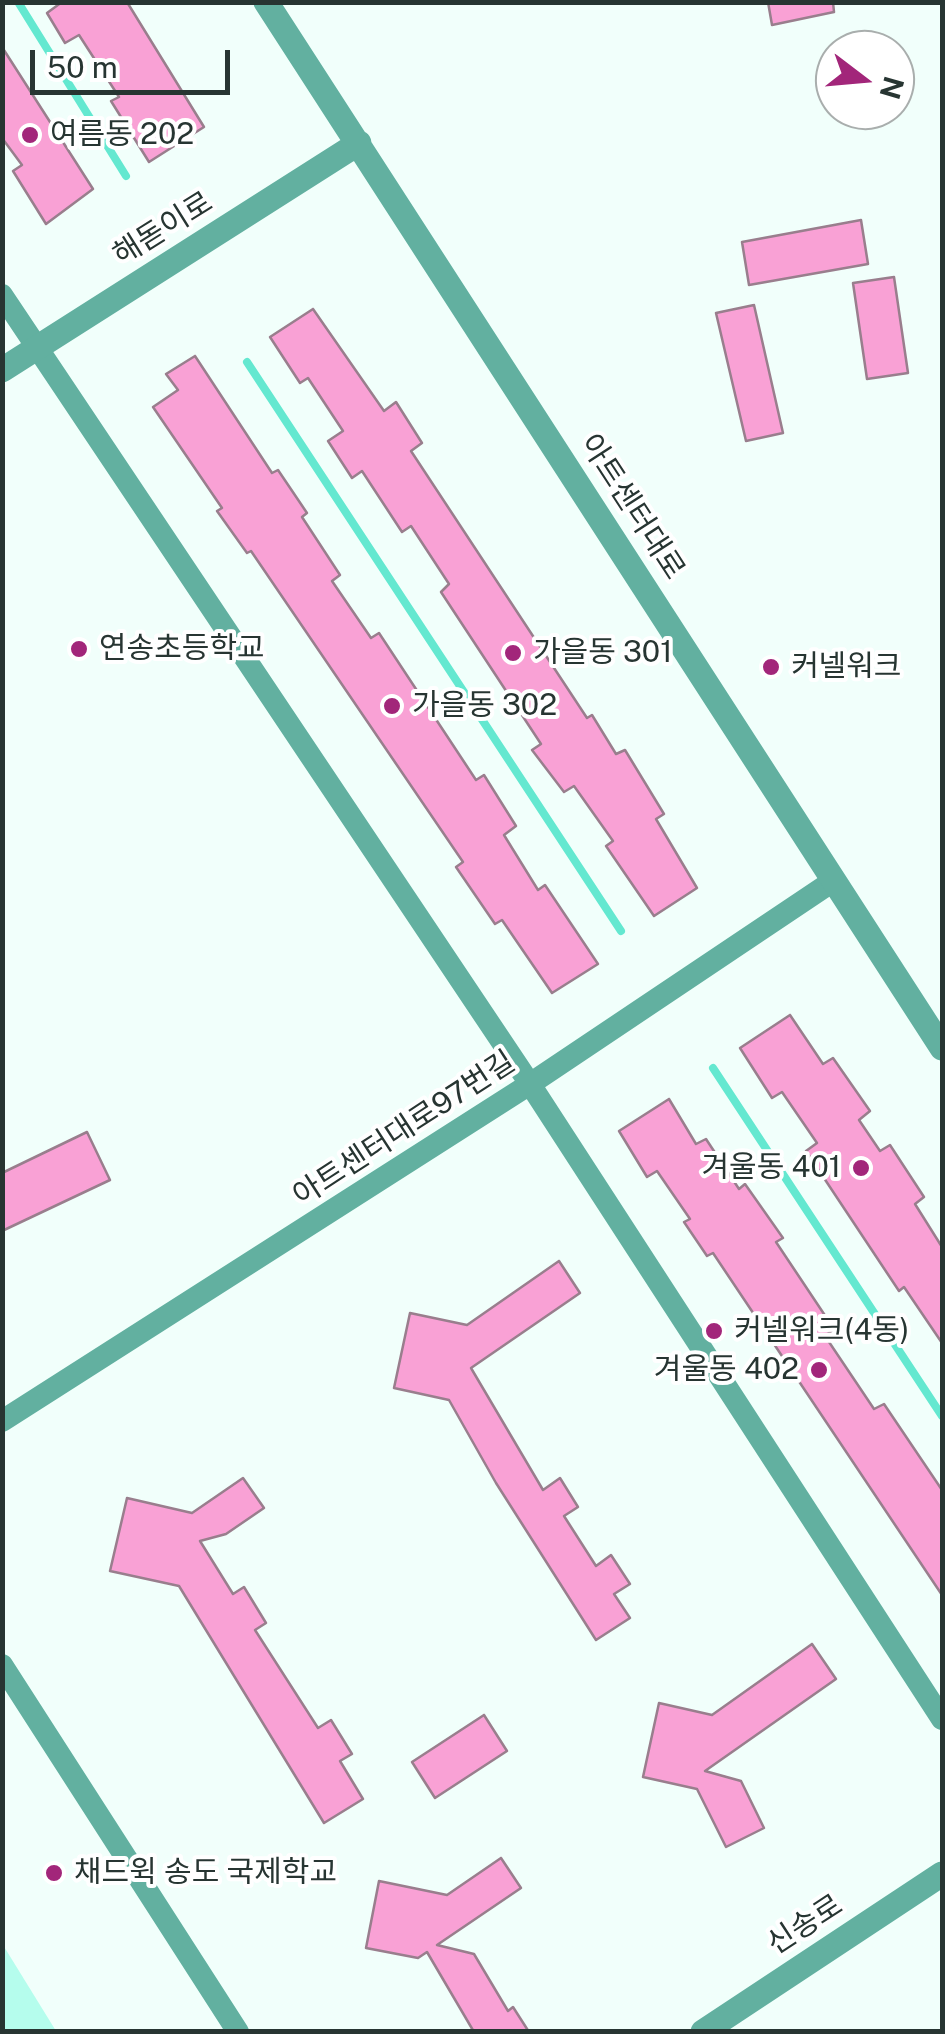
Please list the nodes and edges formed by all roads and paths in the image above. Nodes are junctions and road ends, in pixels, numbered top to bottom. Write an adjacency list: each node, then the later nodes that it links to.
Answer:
1 (266, 2): 2 (street, 아트센터대로)
2 (359, 142): 4 (street, 해돋이로); 6 (street, 아트센터대로)
3 (2, 295): 4 (street)
4 (37, 348): 5 (street, 해돋이로); 8 (street)
5 (2, 370)
6 (833, 881): 7 (street, 아트센터대로); 8 (street, 아트센터대로97번길)
7 (942, 1048)
8 (530, 1084): 9 (street, 아트센터대로97번길); 11 (street)
9 (2, 1421)
10 (2, 1665): 13 (street)
11 (942, 1719)
12 (942, 1874): 14 (street, 신송로)
13 (238, 2032)
14 (703, 2032)

